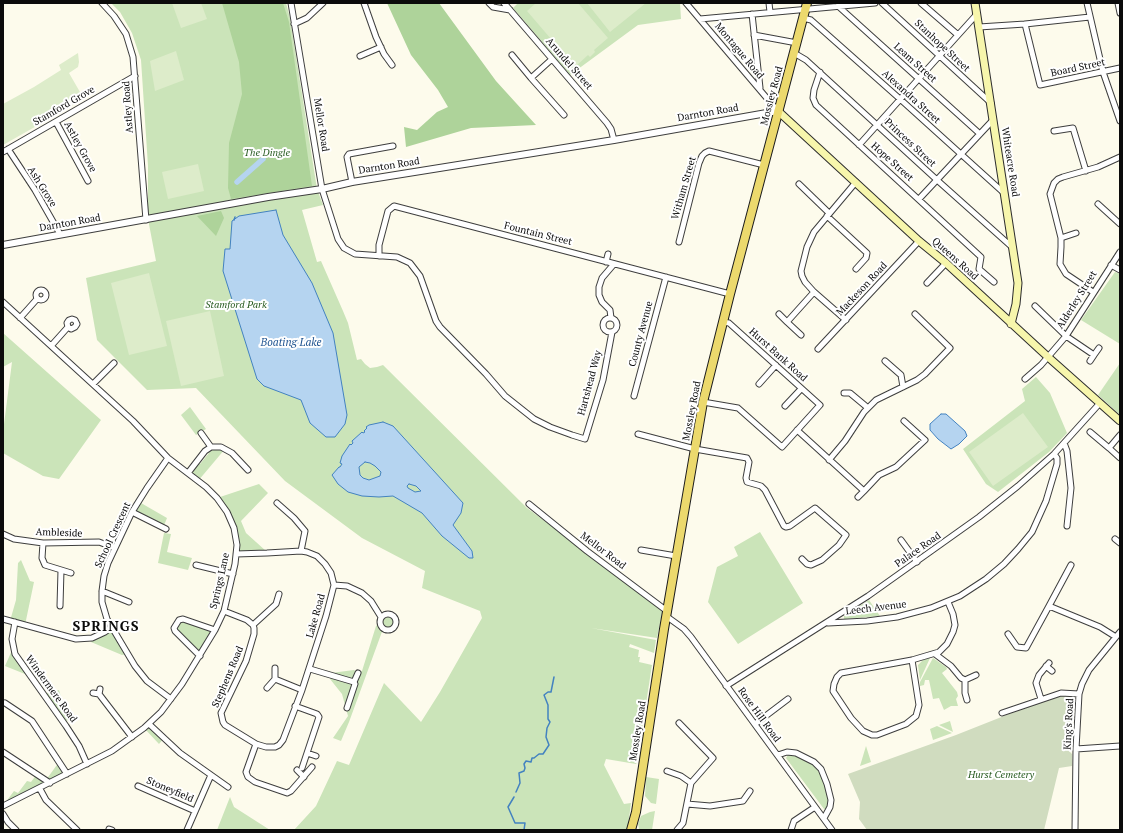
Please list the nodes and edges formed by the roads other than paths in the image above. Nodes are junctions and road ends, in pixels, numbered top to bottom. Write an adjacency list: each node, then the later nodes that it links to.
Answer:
1 (102, 3): 40 (street, Astley Road)
2 (291, 3): 24 (street, Mellor Road)
3 (323, 3): 24 (street)
4 (364, 3): 30 (street)
5 (489, 3): 16 (street)
6 (504, 3): 16 (street, Arundel Street)
7 (769, 3): 18 (street)
8 (875, 3): 15 (street)
9 (882, 3): 34 (street, Stanhope Street)
10 (921, 3): 28 (street)
11 (976, 3): 21 (main road, Whiteacre Road)
12 (1087, 3): 22 (street)
13 (1118, 3): 19 (street)
14 (689, 4): 23 (street, Montague Road)
15 (838, 6): 17 (street); 42 (street, Leam Street)
16 (510, 10): 35 (street, Arundel Street)
17 (805, 10): 18 (street); 29 (main road, Mossley Road); 44 (street, Alexandra Street)
18 (770, 12): 20 (street)
19 (1120, 13)
20 (752, 14): 23 (street); 27 (street)
21 (977, 14): 26 (main road, Whiteacre Road); 28 (street)
22 (1090, 17): 25 (street); 39 (street)
23 (700, 19): 43 (street, Montague Road)
24 (294, 24): 67 (street, Mellor Road)
25 (1025, 24): 26 (street); 39 (street, Board Street)
26 (979, 27): 45 (main road, Whiteacre Road)
27 (754, 35): 29 (street); 43 (street)
28 (958, 35): 34 (street)
29 (797, 44): 31 (main road, Mossley Road)
30 (381, 47): 33 (street); 36 (street)
31 (794, 53): 38 (street, Princess Street); 46 (main road, Mossley Road)
32 (512, 55): 41 (street)
33 (360, 56)
34 (939, 56): 42 (street); 45 (street, Stanhope Street)
35 (552, 59): 41 (street); 54 (street, Arundel Street)
36 (392, 65)
37 (1120, 68): 39 (street, Board Street)
38 (820, 72): 51 (street, Princess Street); 55 (street, Hope Street)
39 (1103, 72): 49 (street)
40 (135, 76): 50 (street, Stamford Grove); 72 (street, Astley Road)
41 (531, 78): 47 (street)
42 (919, 78): 44 (street); 53 (street, Leam Street)
43 (760, 89): 46 (street, Montague Road)
44 (900, 99): 51 (street); 58 (street, Alexandra Street)
45 (991, 103): 48 (main road, Whiteacre Road)
46 (778, 110): 54 (street, Darnton Road); 60 (main road, Mossley Road); 65 (main road, Queens Road)
47 (564, 115)
48 (993, 120): 53 (street); 68 (main road, Whiteacre Road)
49 (1120, 121)
50 (56, 122): 57 (street, Stamford Grove); 63 (street, Astley Grove)
51 (877, 125): 55 (street); 62 (street, Princess Street)
52 (1054, 131): 61 (street)
53 (980, 134): 58 (street)
54 (614, 140): 64 (street, Darnton Road)
55 (859, 145): 69 (street, Hope Street)
56 (393, 146): 64 (street)
57 (5, 150): 75 (street, Ash Grove)
58 (961, 154): 62 (street); 68 (street, Alexandra Street)
59 (1120, 156): 61 (street)
60 (764, 165): 78 (street, Witham Street); 95 (main road, Mossley Road)
61 (1086, 171): 76 (street)
62 (937, 180): 69 (street); 80 (street, Princess Street)
63 (88, 181)
64 (352, 182): 67 (street, Darnton Road)
65 (856, 182): 71 (street); 77 (main road, Queens Road)
66 (799, 184): 71 (street)
67 (322, 189): 72 (street, Darnton Road); 83 (street, Mellor Road)
68 (1004, 194): 80 (main road, Whiteacre Road)
69 (919, 199): 91 (street, Hope Street)
70 (1098, 204): 73 (street)
71 (828, 215): 88 (street); 93 (street)
72 (146, 220): 75 (street, Darnton Road)
73 (1120, 224)
74 (1076, 233): 76 (street)
75 (60, 234): 79 (street, Darnton Road)
76 (1061, 238): 94 (street)
77 (919, 241): 85 (main road, Queens Road); 103 (street, Mackeson Road)
78 (679, 242)
79 (3, 245)
80 (1012, 247): 106 (main road, Whiteacre Road)
81 (1120, 252): 87 (street, Alderley Street)
82 (608, 254): 84 (street)
83 (378, 256): 84 (street, Fountain Street); 108 (street, Hartshead Way)
84 (606, 262): 86 (street, Fountain Street)
85 (946, 263): 92 (street); 106 (main road, Queens Road)
86 (614, 264): 90 (street, Fountain Street); 102 (street)
87 (1111, 265): 89 (street); 94 (street, Alderley Street)
88 (856, 269)
89 (1120, 270)
90 (666, 277): 95 (street, Fountain Street); 126 (street, County Avenue)
91 (994, 282)
92 (927, 283)
93 (814, 292): 103 (street); 105 (street)
94 (1093, 292): 110 (street, Alderley Street)
95 (730, 294): 104 (main road, Mossley Road)
96 (37, 298): 101 (street)
97 (3, 302): 101 (street, Springs Lane)
98 (1035, 306): 110 (street)
99 (779, 314): 105 (street)
100 (915, 314): 123 (street)
101 (20, 318): 111 (street, Springs Lane)
102 (611, 318): 108 (street); 108 (street)
103 (846, 320): 113 (street, Mackeson Road)
104 (723, 322): 119 (street, Hurst Bank Road); 127 (main road, Mossley Road)
105 (787, 322): 109 (street)
106 (1011, 324): 115 (main road, Queens Road)
107 (68, 327): 111 (street)
108 (612, 332)
109 (801, 335)
110 (1066, 336): 114 (street); 115 (street, Alderley Street)
111 (51, 346): 121 (street, Springs Lane)
112 (1099, 348): 114 (street)
113 (818, 349)
114 (1094, 355): 117 (street)
115 (1048, 357): 120 (street, Alderley Street); 128 (main road, Queens Road)
116 (885, 361): 123 (street)
117 (1090, 361)
118 (114, 363): 121 (street)
119 (776, 365): 122 (street); 124 (street, Hurst Bank Road)
120 (1025, 379)
121 (93, 384): 143 (street, Springs Lane)
122 (759, 384)
123 (903, 387): 130 (street)
124 (801, 389): 129 (street); 133 (street, Hurst Bank Road)
125 (844, 393): 130 (street)
126 (634, 396)
127 (703, 402): 133 (street); 141 (main road, Mossley Road)
128 (1100, 403): 132 (main road, Queens Road); 138 (street, Palace Road)
129 (785, 406)
130 (868, 408): 145 (street)
131 (904, 421): 148 (street)
132 (1120, 421)
133 (797, 430): 145 (street)
134 (1090, 432): 140 (street)
135 (201, 433): 139 (street)
136 (638, 434): 141 (street)
137 (1120, 435): 140 (street)
138 (1064, 443): 142 (street, Palace Road); 153 (street)
139 (211, 447): 146 (street); 147 (street)
140 (1109, 448): 144 (street)
141 (695, 449): 164 (main road, Mossley Road); 165 (street)
142 (1054, 454): 166 (street, Palace Road); 176 (street, Leech Avenue)
143 (168, 458): 147 (street, Springs Lane); 152 (street, School Crescent)
144 (1120, 458)
145 (829, 460): 148 (street)
146 (248, 470)
147 (188, 472): 163 (street, Springs Lane)
148 (864, 491): 149 (street)
149 (858, 497)
150 (277, 503): 162 (street)
151 (529, 504): 180 (street, Mellor Road)
152 (132, 512): 154 (street); 160 (street, School Crescent)
153 (1067, 526)
154 (166, 529)
155 (3, 534): 158 (street, Ambleside)
156 (1115, 539): 159 (street)
157 (901, 540): 166 (street)
158 (43, 543): 160 (street, Ambleside); 169 (street)
159 (1120, 543)
160 (115, 548): 173 (street, School Crescent)
161 (641, 550): 164 (street)
162 (301, 551): 163 (street, Lake Road); 172 (street, Lake Road)
163 (236, 554): 171 (street, Springs Lane)
164 (676, 556): 180 (main road, Mossley Road)
165 (802, 559)
166 (917, 562): 184 (street, Palace Road)
167 (196, 565): 171 (street)
168 (1071, 565): 178 (street)
169 (61, 570): 170 (street); 177 (street)
170 (71, 573)
171 (233, 574): 179 (street, Springs Lane)
172 (334, 585): 181 (street); 195 (street, Lake Road)
173 (102, 591): 175 (street); 186 (street, School Crescent)
174 (279, 594): 185 (street)
175 (129, 602)
176 (948, 602): 184 (street, Leech Avenue); 191 (street)
177 (60, 606)
178 (1049, 606): 189 (street); 190 (street)
179 (224, 611): 185 (street); 187 (street, Springs Lane)
180 (666, 613): 202 (street, Rose Hill Road); 248 (main road, Mossley Road)
181 (381, 617)
182 (3, 619): 183 (street)
183 (15, 622): 186 (street); 227 (street, Windermere Road)
184 (826, 623): 202 (street, Palace Road)
185 (253, 625): 219 (street, Stephens Road)
186 (112, 627): 207 (street, School Crescent)
187 (215, 630): 192 (street, Springs Lane); 192 (street)
188 (1120, 632): 190 (street, King's Road)
189 (1008, 634)
190 (1116, 637): 206 (street, King's Road)
191 (935, 654): 193 (street); 200 (street)
192 (200, 656): 207 (street, Springs Lane)
193 (912, 660): 193 (street)
194 (275, 668): 199 (street)
195 (310, 669): 201 (street); 204 (street, Lake Road)
196 (1052, 671): 209 (street)
197 (358, 672): 201 (street)
198 (976, 675): 200 (street)
199 (275, 679): 203 (street); 204 (street)
200 (965, 680): 210 (street)
201 (354, 682): 213 (street)
202 (726, 686): 217 (street, Rose Hill Road)
203 (267, 688)
204 (302, 690): 212 (street, Lake Road)
205 (98, 692): 218 (street)
206 (1079, 694): 209 (street); 222 (street, King's Road)
207 (171, 699): 216 (street, Springs Lane)
208 (788, 699): 217 (street)
209 (1041, 699): 214 (street)
210 (967, 700)
211 (5, 703): 230 (street)
212 (295, 706): 220 (street, Lake Road); 224 (street)
213 (347, 708)
214 (1002, 713)
215 (679, 723): 234 (street)
216 (149, 724): 218 (street, Springs Lane); 231 (street)
217 (754, 724): 225 (street, Rose Hill Road)
218 (132, 737): 227 (street, Springs Lane)
219 (256, 744): 220 (street, Stephens Road); 232 (street)
220 (263, 746)
221 (1120, 746): 222 (street)
222 (1076, 749): 252 (street, King's Road)
223 (3, 752): 233 (street)
224 (307, 753): 226 (street); 232 (street)
225 (778, 755): 241 (street, Rose Hill Road); 244 (street)
226 (316, 756)
227 (87, 764): 230 (street, Springs Lane)
228 (312, 767): 232 (street)
229 (667, 771): 234 (street)
230 (67, 774): 233 (street, Springs Lane)
231 (211, 775): 236 (street); 242 (street)
232 (304, 776)
233 (50, 783): 237 (street, Springs Lane)
234 (691, 783): 240 (street)
235 (138, 786): 242 (street, Stoneyfield)
236 (228, 787)
237 (40, 789): 239 (street, Springs Lane); 246 (street)
238 (750, 791): 240 (street)
239 (4, 804)
240 (687, 804): 249 (street)
241 (816, 807): 244 (street, Rose Hill Road); 250 (street)
242 (195, 811): 247 (street)
243 (3, 814): 245 (street)
244 (824, 818): 251 (street, Rose Hill Road)
245 (16, 830)
246 (77, 830)
247 (186, 830)
248 (631, 830)
249 (677, 830)
250 (791, 830)
251 (832, 830)
252 (1075, 830)

